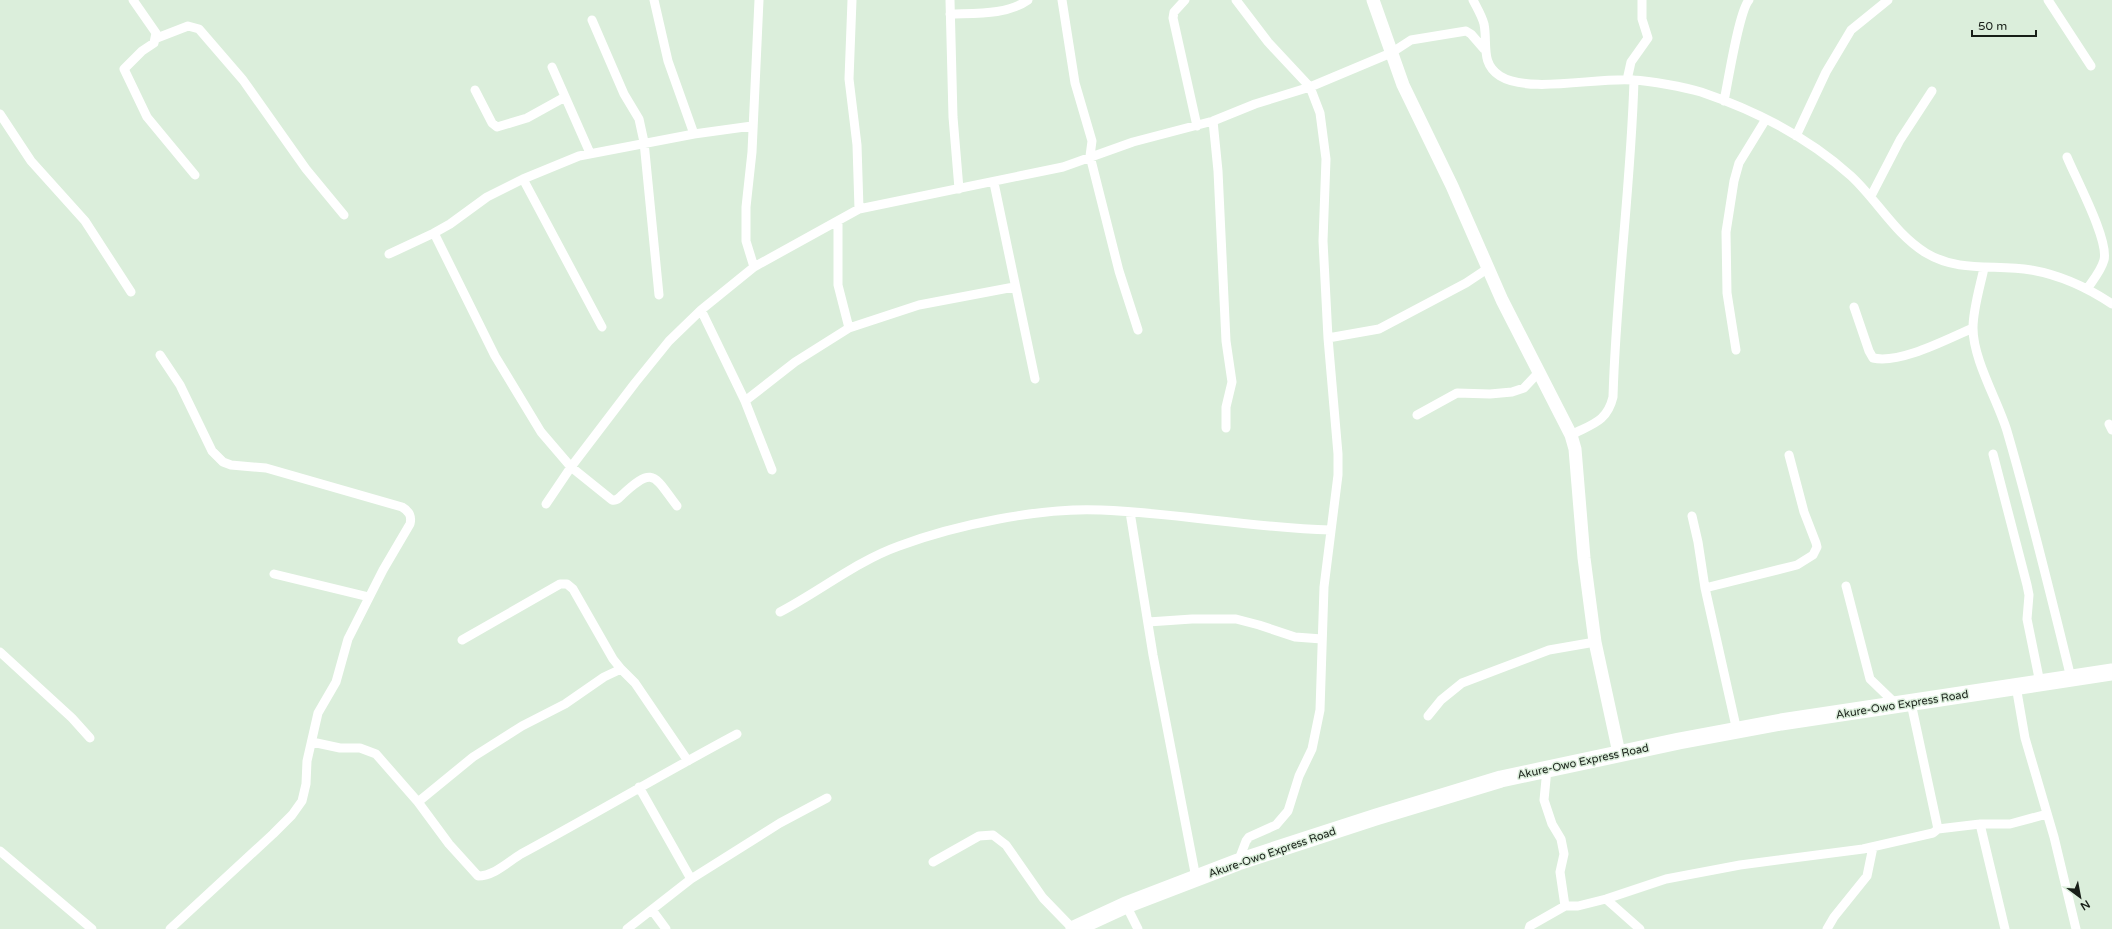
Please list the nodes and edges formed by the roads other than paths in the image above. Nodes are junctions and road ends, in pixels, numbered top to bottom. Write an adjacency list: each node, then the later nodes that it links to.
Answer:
1 (133, 0): 18 (street)
2 (654, 0): 34 (street)
3 (759, 0): 32 (street)
4 (852, 0): 45 (street)
5 (950, 0): 16 (street)
6 (1028, 0): 16 (street)
7 (1062, 0): 38 (street)
8 (1185, 0): 33 (street)
9 (1236, 0): 24 (street)
10 (1373, 0): 20 (street)
11 (1473, 0): 19 (street)
12 (1642, 0): 23 (street)
13 (1888, 0): 35 (street)
14 (2048, 0): 21 (street)
15 (1744, 2): 28 (street)
16 (950, 14): 43 (street)
17 (592, 20): 36 (street)
18 (156, 38): 40 (street); 46 (street)
19 (1484, 49): 20 (street); 23 (street)
20 (1391, 53): 24 (street); 52 (street)
21 (2091, 66)
22 (552, 67): 27 (street)
23 (1630, 80): 28 (street); 72 (street)
24 (1310, 87): 31 (street); 64 (street)
25 (475, 90): 27 (street)
26 (1932, 91): 44 (street)
27 (565, 97): 37 (street)
28 (1724, 101): 30 (street)
29 (0, 114): 55 (street)
30 (1766, 119): 35 (street); 65 (street)
31 (1213, 121): 33 (street); 71 (street)
32 (752, 126): 34 (street); 50 (street)
33 (1197, 126): 38 (street)
34 (694, 134): 36 (street)
35 (1796, 136): 44 (street)
36 (644, 142): 37 (street); 56 (street)
37 (590, 153): 41 (street)
38 (1090, 156): 42 (street); 63 (street)
39 (2067, 158): 54 (street)
40 (195, 175)
41 (523, 179): 48 (street); 60 (street)
42 (994, 183): 43 (street); 53 (street)
43 (959, 189): 45 (street)
44 (1871, 196): 51 (street)
45 (859, 209): 47 (street)
46 (344, 216)
47 (838, 222): 50 (street); 61 (street)
48 (434, 233): 49 (street); 75 (street)
49 (389, 254)
50 (754, 268): 59 (street)
51 (1984, 268): 54 (street); 62 (street)
52 (1487, 269): 64 (street); 67 (street)
53 (1014, 287): 61 (street); 68 (street)
54 (2087, 289): 57 (street)
55 (131, 292)
56 (659, 295)
57 (2112, 304)
58 (1854, 307): 62 (street)
59 (701, 310): 69 (street); 75 (street)
60 (602, 327)
61 (849, 328): 69 (street)
62 (1973, 328): 94 (street)
63 (1138, 330)
64 (1328, 338): 81 (street)
65 (1736, 350)
66 (160, 356): 85 (street)
67 (1539, 372): 70 (street); 72 (street)
68 (1035, 379)
69 (745, 401): 76 (street)
70 (1417, 415)
71 (1226, 428)
72 (1571, 435): 90 (street)
73 (1992, 454): 95 (street)
74 (1788, 455): 84 (street)
75 (571, 467): 77 (street); 78 (street)
76 (772, 470)
77 (546, 504)
78 (677, 506)
79 (1130, 512): 81 (street); 86 (street); 87 (street)
80 (1692, 516): 84 (street)
81 (1330, 530): 88 (street)
82 (274, 574): 85 (street)
83 (1846, 586): 97 (street)
84 (1705, 588): 99 (street)
85 (369, 597): 102 (street)
86 (780, 612)
87 (1148, 622): 88 (street); 116 (street)
88 (1322, 639): 115 (street)
89 (462, 640): 92 (street)
90 (1595, 642): 98 (street); 103 (street)
91 (0, 652): 101 (street)
92 (621, 669): 104 (street); 108 (street)
93 (2112, 672): 94 (highway, Akure-Owo Express Road)
94 (2071, 678): 95 (highway, Akure-Owo Express Road)
95 (2040, 683): 96 (highway, Akure-Owo Express Road)
96 (2016, 686): 97 (highway, Akure-Owo Express Road); 109 (street)
97 (1904, 704): 99 (highway, Akure-Owo Express Road); 111 (street)
98 (1428, 716)
99 (1737, 731): 103 (highway, Akure-Owo Express Road)
100 (737, 734): 104 (street)
101 (90, 738)
102 (312, 742): 108 (street); 123 (street)
103 (1619, 753): 105 (highway, Akure-Owo Express Road)
104 (688, 760): 106 (street)
105 (1547, 769): 115 (highway, Akure-Owo Express Road); 120 (street)
106 (639, 787): 108 (street); 117 (street)
107 (828, 798): 117 (street)
108 (418, 802)
109 (2047, 814): 110 (street); 132 (street)
110 (1980, 824): 111 (street); 131 (street)
111 (1938, 829): 112 (street)
112 (1873, 848): 118 (street); 130 (street)
113 (0, 851): 122 (street)
114 (933, 862): 126 (street)
115 (1238, 862): 116 (highway, Akure-Owo Express Road)
116 (1196, 878): 119 (highway, Akure-Owo Express Road)
117 (691, 880): 121 (street)
118 (1606, 899): 120 (street); 129 (street)
119 (1126, 905): 126 (highway, Akure-Owo Express Road); 127 (street)
120 (1565, 906): 128 (street)
121 (652, 910): 124 (street); 125 (street)
122 (92, 929)
123 (170, 929)
124 (627, 929)
125 (666, 929)
126 (1074, 929)
127 (1138, 929)
128 (1529, 929)
129 (1640, 929)
130 (1827, 929)
131 (2006, 929)
132 (2076, 929)

